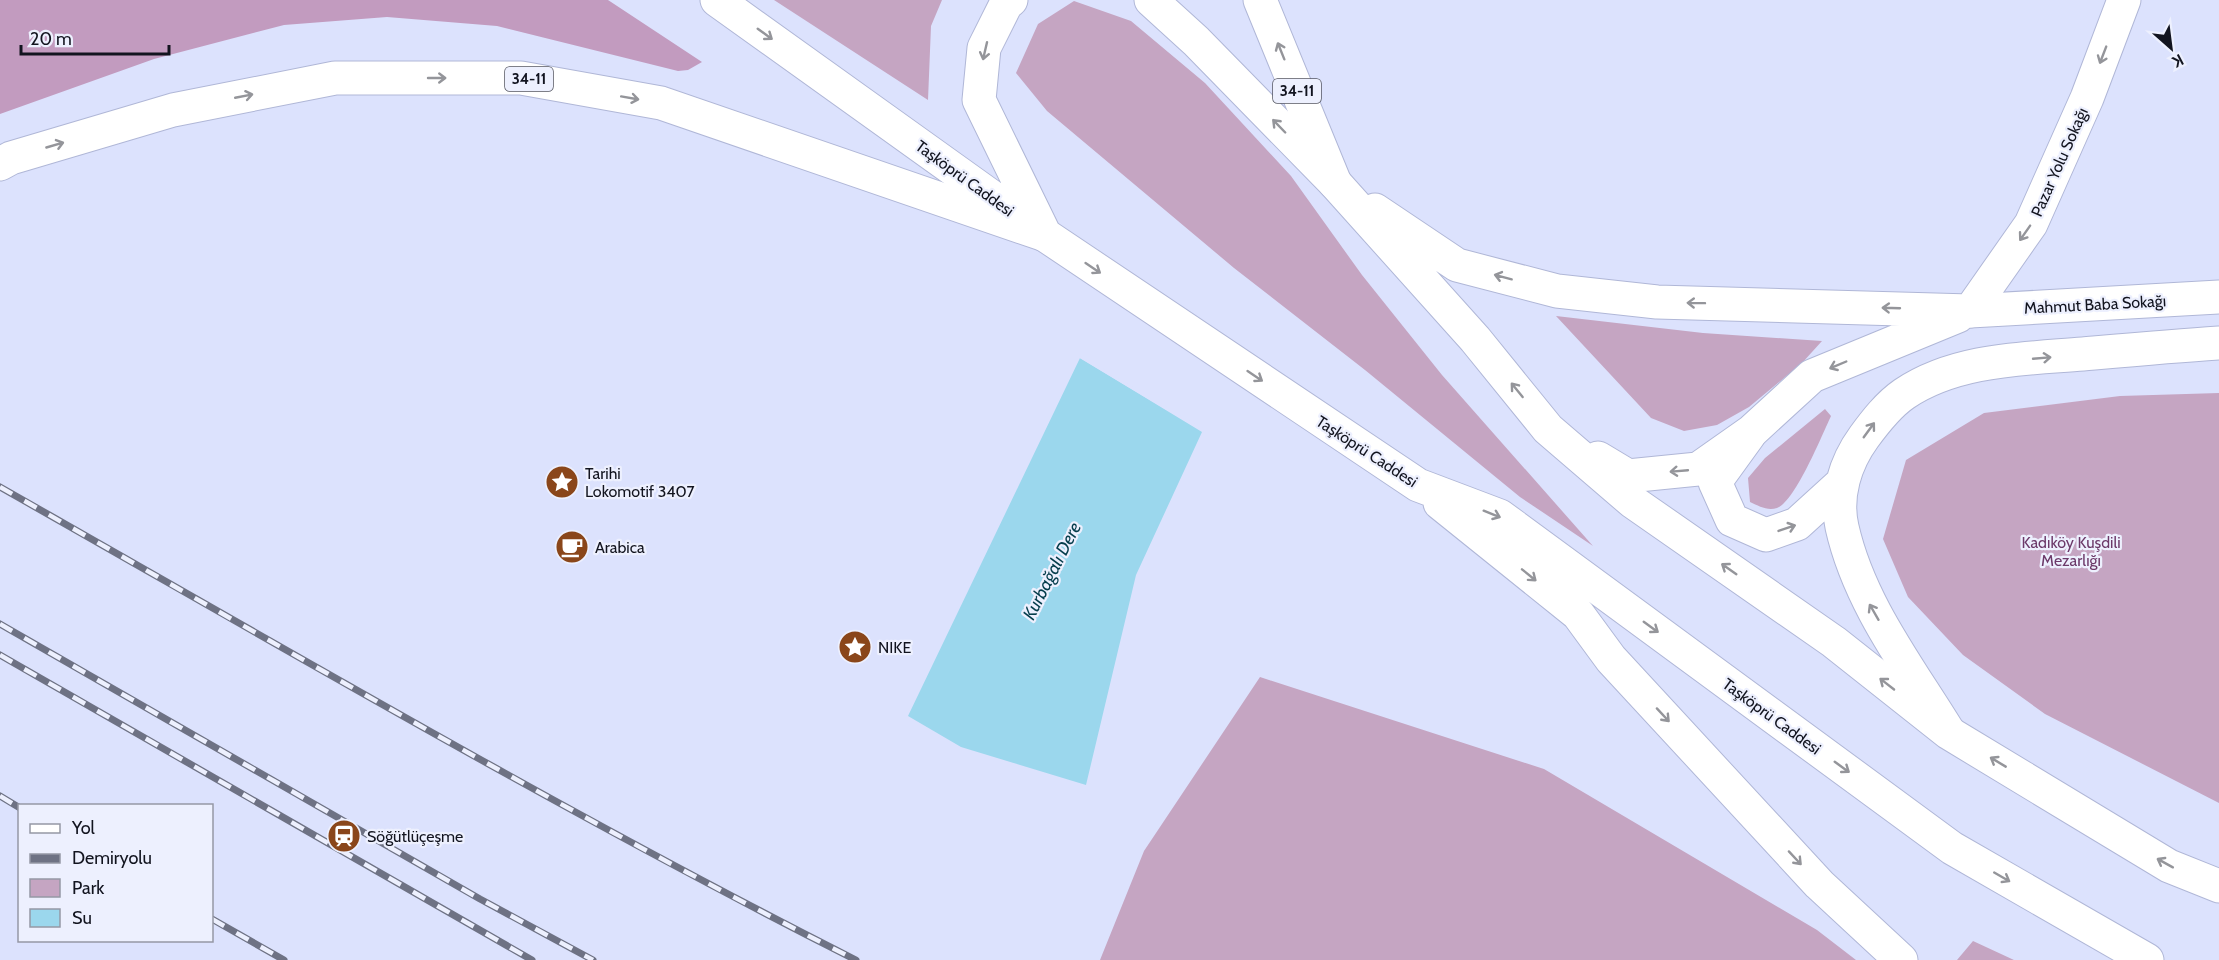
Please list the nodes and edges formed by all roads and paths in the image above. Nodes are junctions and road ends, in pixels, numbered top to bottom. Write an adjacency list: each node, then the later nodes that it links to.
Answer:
1 (717, 0): 8 (main road, Taşköprü Caddesi, one-way to 8)
2 (1011, 0): 8 (main road, one-way to 8)
3 (1151, 0): 7 (main road, one-way to 3)
4 (1260, 0): 7 (main road, 34-11, one-way to 4)
5 (2124, 0): 10 (main road, Pazar Yolu Sokağı, one-way to 10)
6 (0, 164): 8 (main road, 34-11, one-way to 8)
7 (1335, 183): 10 (main road, one-way to 7); 12 (main road, one-way to 7)
8 (1045, 235): 15 (main road, Taşköprü Caddesi, one-way to 15)
9 (2219, 297): 10 (main road, Mahmut Baba Sokağı)
10 (1970, 311): 13 (main road, one-way to 13)
11 (2219, 343): 14 (main road, one-way to 11)
12 (1548, 429): 13 (main road, one-way to 12); 16 (main road, one-way to 12)
13 (1752, 431): 14 (main road, one-way to 14)
14 (1841, 484): 16 (main road, one-way to 14)
15 (1418, 486): 18 (main road, one-way to 18); 19 (main road, Taşköprü Caddesi, one-way to 19)
16 (1949, 733): 17 (main road, one-way to 16)
17 (2219, 886)
18 (1901, 960)
19 (2147, 960)

